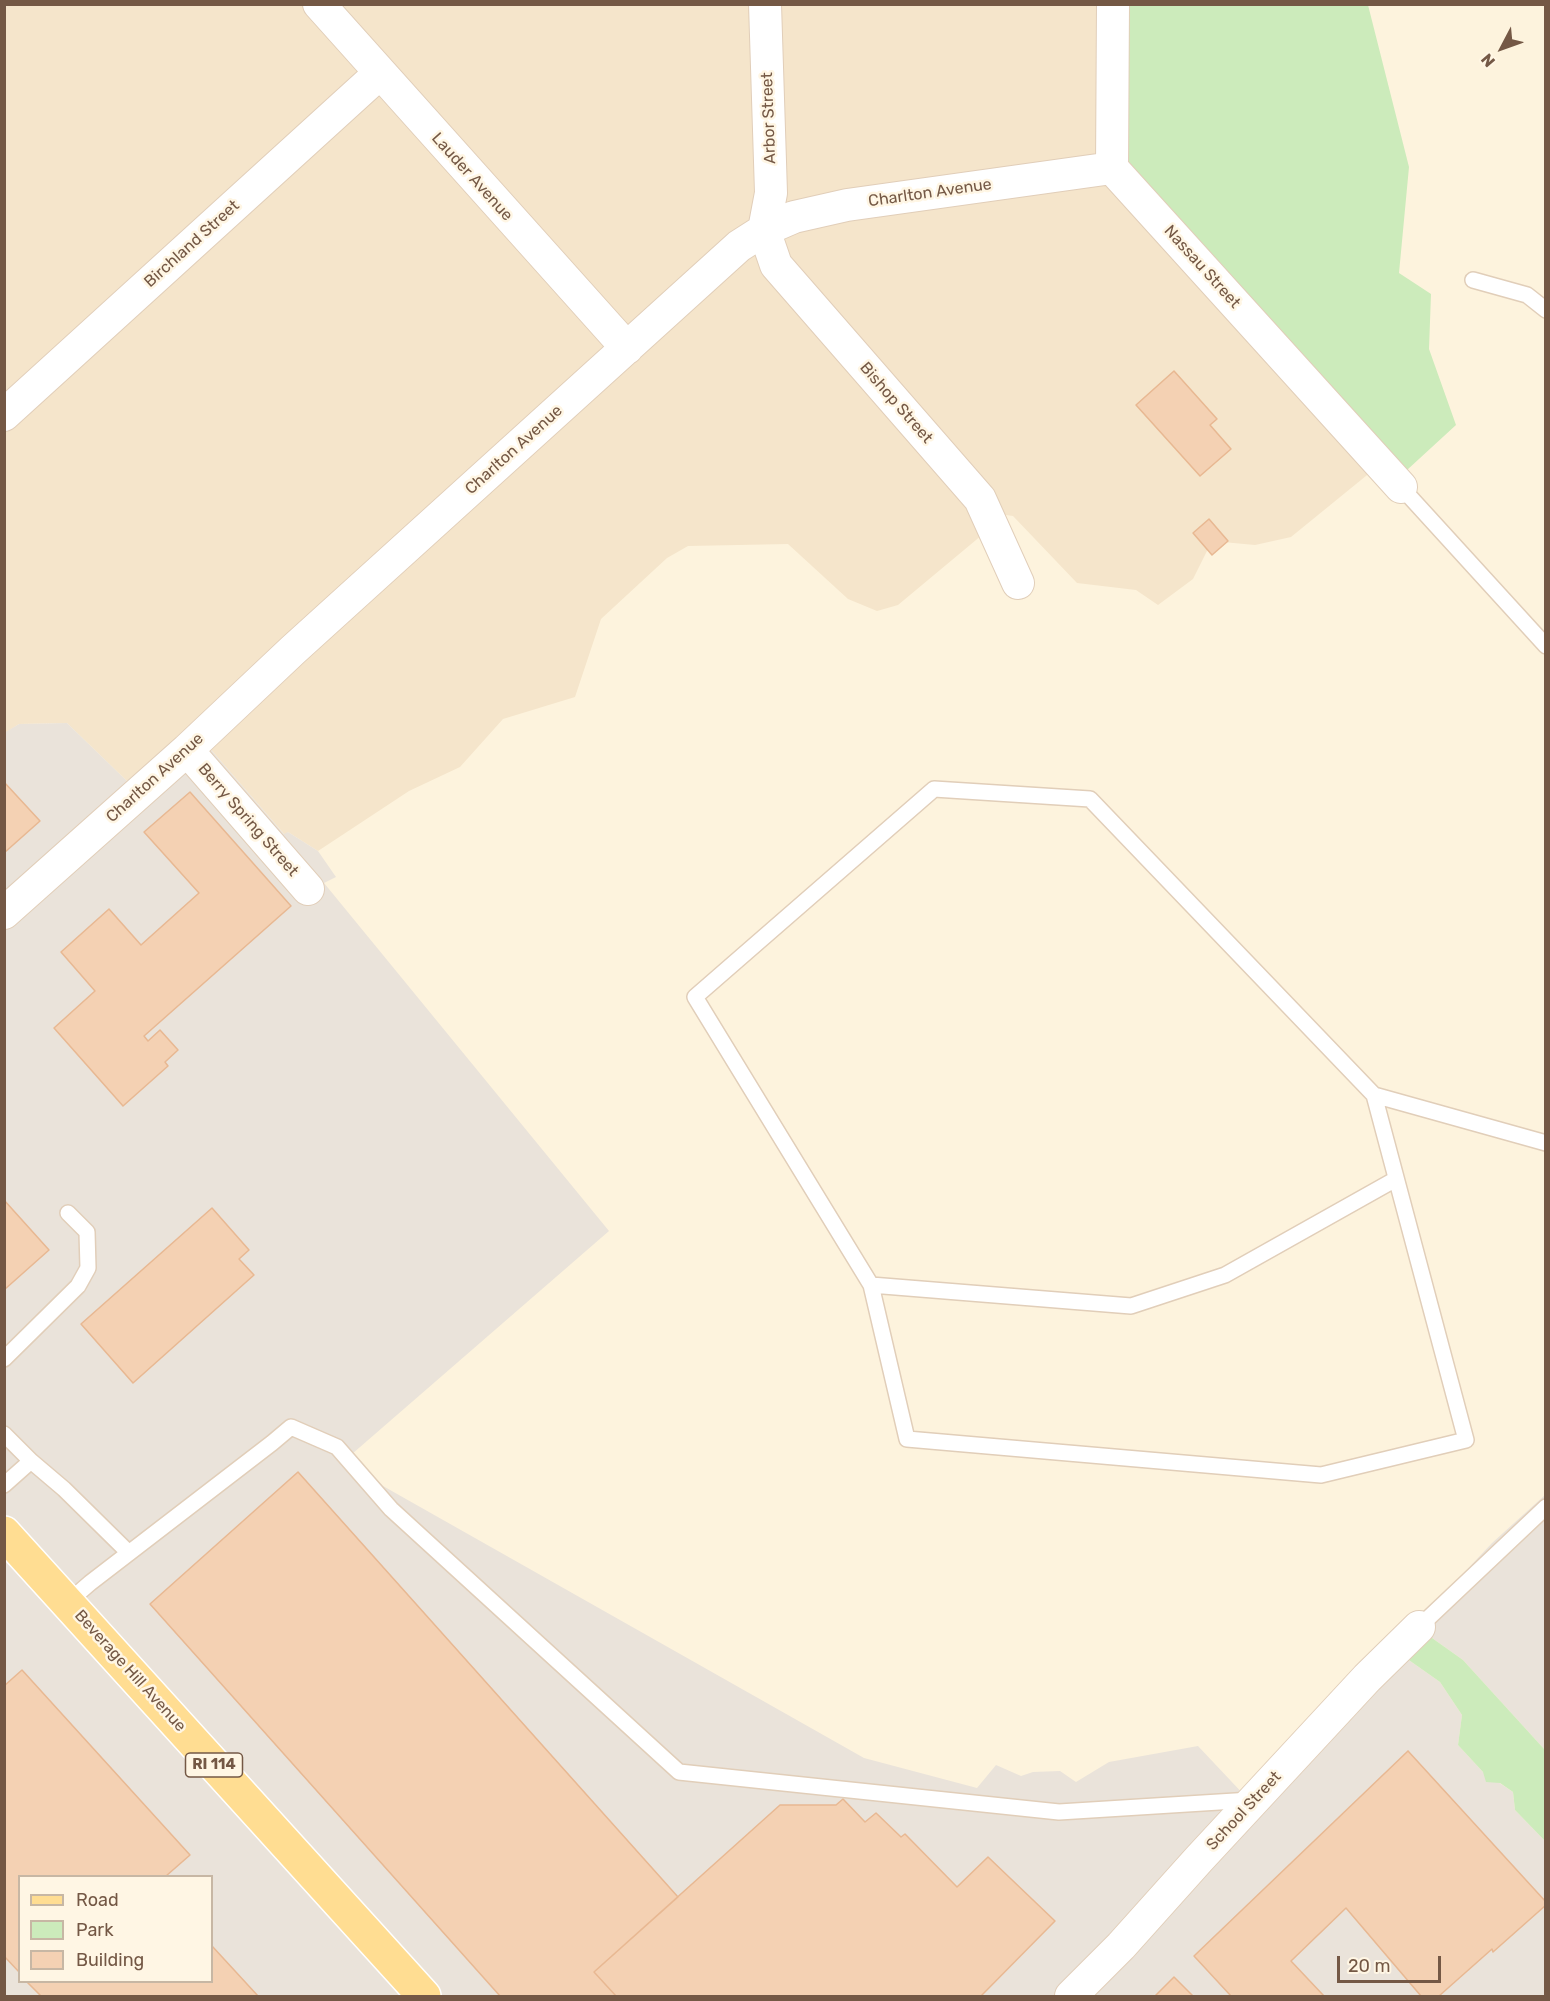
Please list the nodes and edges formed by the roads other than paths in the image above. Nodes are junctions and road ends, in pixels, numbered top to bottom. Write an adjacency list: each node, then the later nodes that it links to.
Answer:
1 (319, 4): 4 (street, Lauder Avenue)
2 (765, 4): 6 (street, Arbor Street)
3 (1113, 4): 5 (street)
4 (380, 74): 9 (street, Lauder Avenue); 10 (street, Birchland Street)
5 (1112, 168): 6 (street, Charlton Avenue); 11 (street, Nassau Street)
6 (764, 230): 9 (street, Charlton Avenue); 12 (street, Bishop Street)
7 (1473, 280): 8 (lane)
8 (1545, 310)
9 (627, 348): 14 (street, Charlton Avenue)
10 (4, 415)
11 (1401, 487): 13 (lane)
12 (1018, 583)
13 (1545, 646)
14 (188, 750): 15 (street, Berry Spring Street); 16 (street, Charlton Avenue)
15 (308, 889)
16 (4, 913)
17 (1374, 1095): 18 (lane); 19 (lane); 21 (lane)
18 (1545, 1143)
19 (1396, 1179): 21 (lane); 21 (lane)
20 (68, 1213): 22 (lane)
21 (871, 1285)
22 (4, 1359)
23 (4, 1434): 24 (lane)
24 (31, 1461): 25 (lane); 28 (lane)
25 (4, 1485)
26 (1545, 1507): 30 (lane)
27 (4, 1533): 29 (main road, Beverage Hill Avenue / RI 114)
28 (129, 1553): 29 (lane); 31 (lane)
29 (68, 1603): 32 (main road, Beverage Hill Avenue / RI 114)
30 (1419, 1627): 31 (street, School Street)
31 (1254, 1800): 33 (street, School Street)
32 (423, 1996)
33 (1071, 1996)

